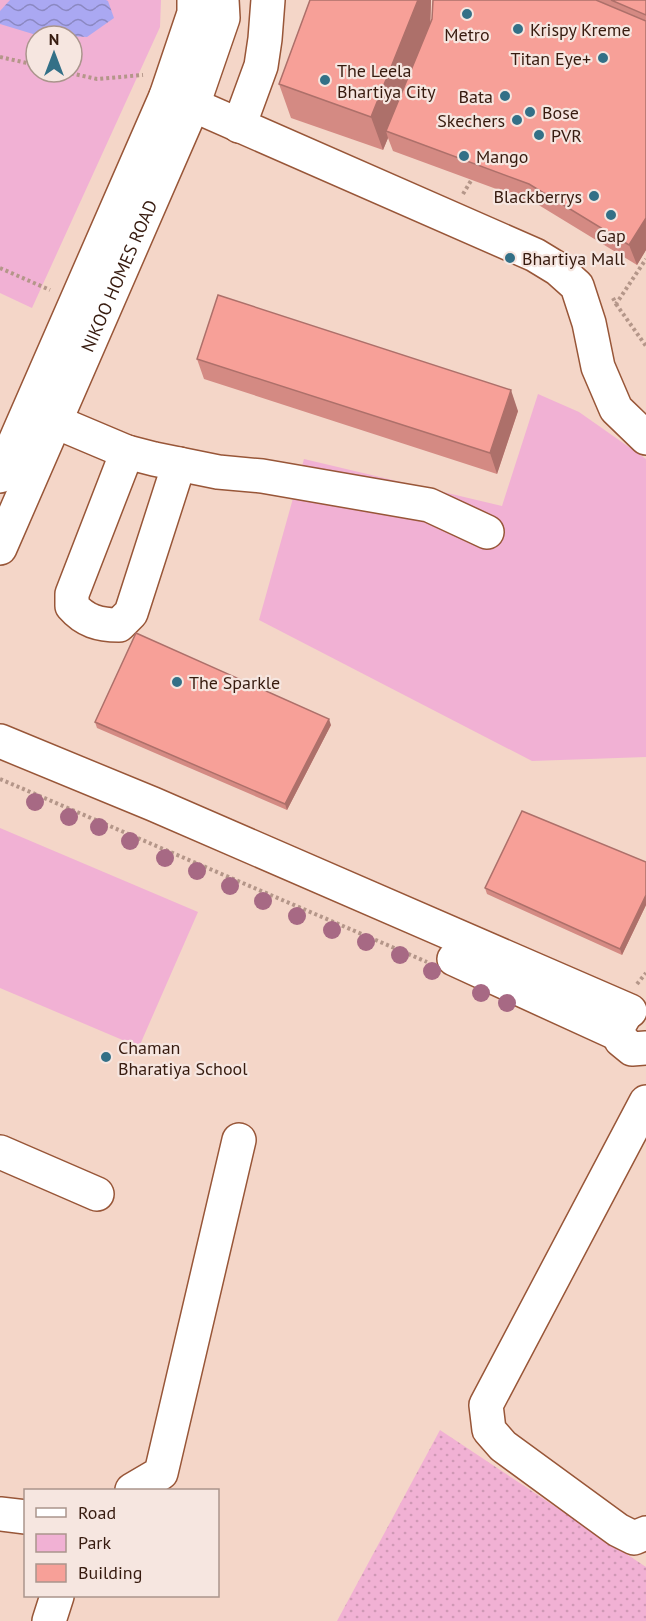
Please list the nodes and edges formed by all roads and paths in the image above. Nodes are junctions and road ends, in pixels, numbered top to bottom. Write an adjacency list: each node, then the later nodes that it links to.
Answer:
1 (194, 0): 7 (street, NIKOO HOMES ROAD)
2 (221, 13): 3 (street); 7 (street, NIKOO HOMES ROAD)
3 (267, 16): 8 (street)
4 (0, 57): 5 (path)
5 (24, 62)
6 (84, 76): 7 (path)
7 (169, 92): 8 (street); 13 (street, NIKOO HOMES ROAD)
8 (239, 126): 14 (street)
9 (0, 268): 10 (path)
10 (51, 291)
11 (616, 304): 12 (path)
12 (646, 346)
13 (43, 417): 15 (street); 17 (street, NIKOO HOMES ROAD); 19 (street, NIKOO HOMES ROAD)
14 (646, 438)
15 (127, 452): 16 (street); 16 (street)
16 (179, 464): 18 (street)
17 (0, 476)
18 (487, 532)
19 (0, 548)
20 (0, 741): 24 (street)
21 (0, 760): 24 (street)
22 (0, 779): 23 (path)
23 (436, 966)
24 (639, 1026)
25 (646, 1102): 32 (street)
26 (239, 1140): 29 (street)
27 (0, 1152): 28 (street)
28 (97, 1194)
29 (135, 1489)
30 (0, 1514): 31 (street)
31 (24, 1517)
32 (646, 1533)
33 (57, 1597): 34 (street)
34 (49, 1621)

